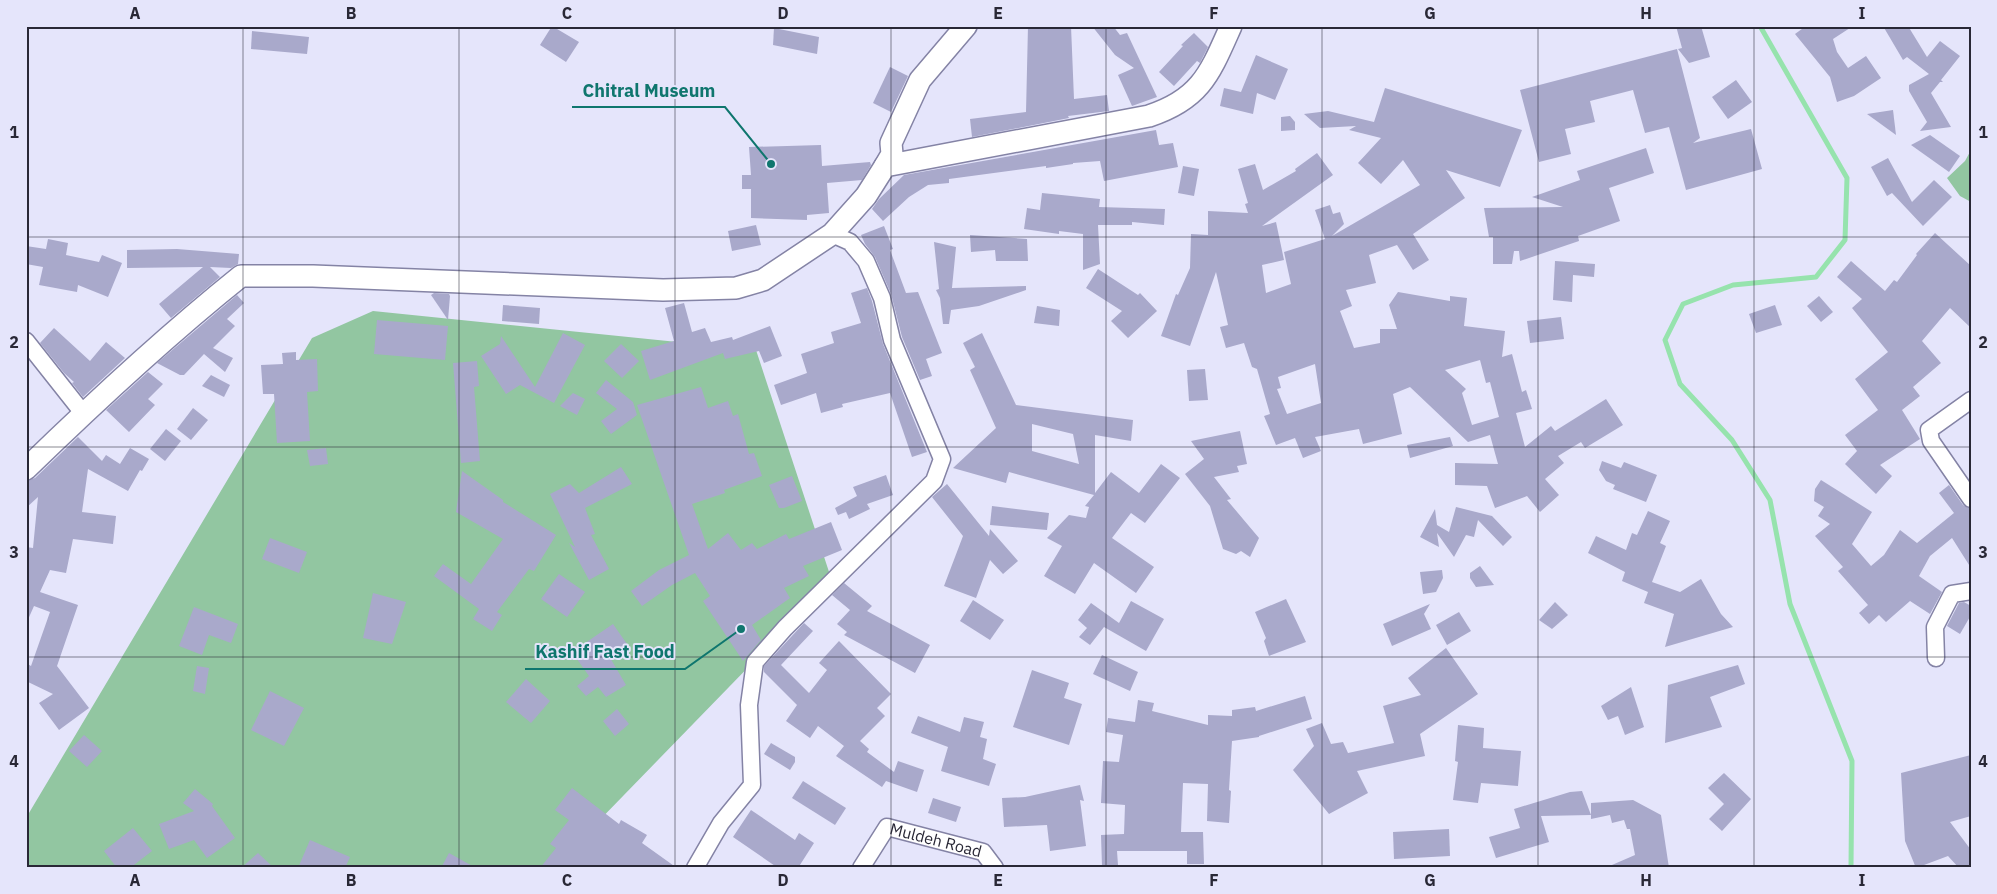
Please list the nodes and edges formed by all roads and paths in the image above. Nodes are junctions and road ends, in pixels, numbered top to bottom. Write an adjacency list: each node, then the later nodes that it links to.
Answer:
1 (966, 26): 3 (street)
2 (1231, 26): 3 (street)
3 (885, 166): 4 (street)
4 (832, 234): 7 (street); 12 (street)
5 (26, 342): 7 (street)
6 (1971, 400): 9 (street)
7 (83, 413): 8 (street)
8 (26, 470)
9 (1971, 499)
10 (1971, 591): 11 (street)
11 (1936, 658)
12 (695, 868)
13 (861, 868): 14 (street, Muldeh Road)
14 (996, 868)

